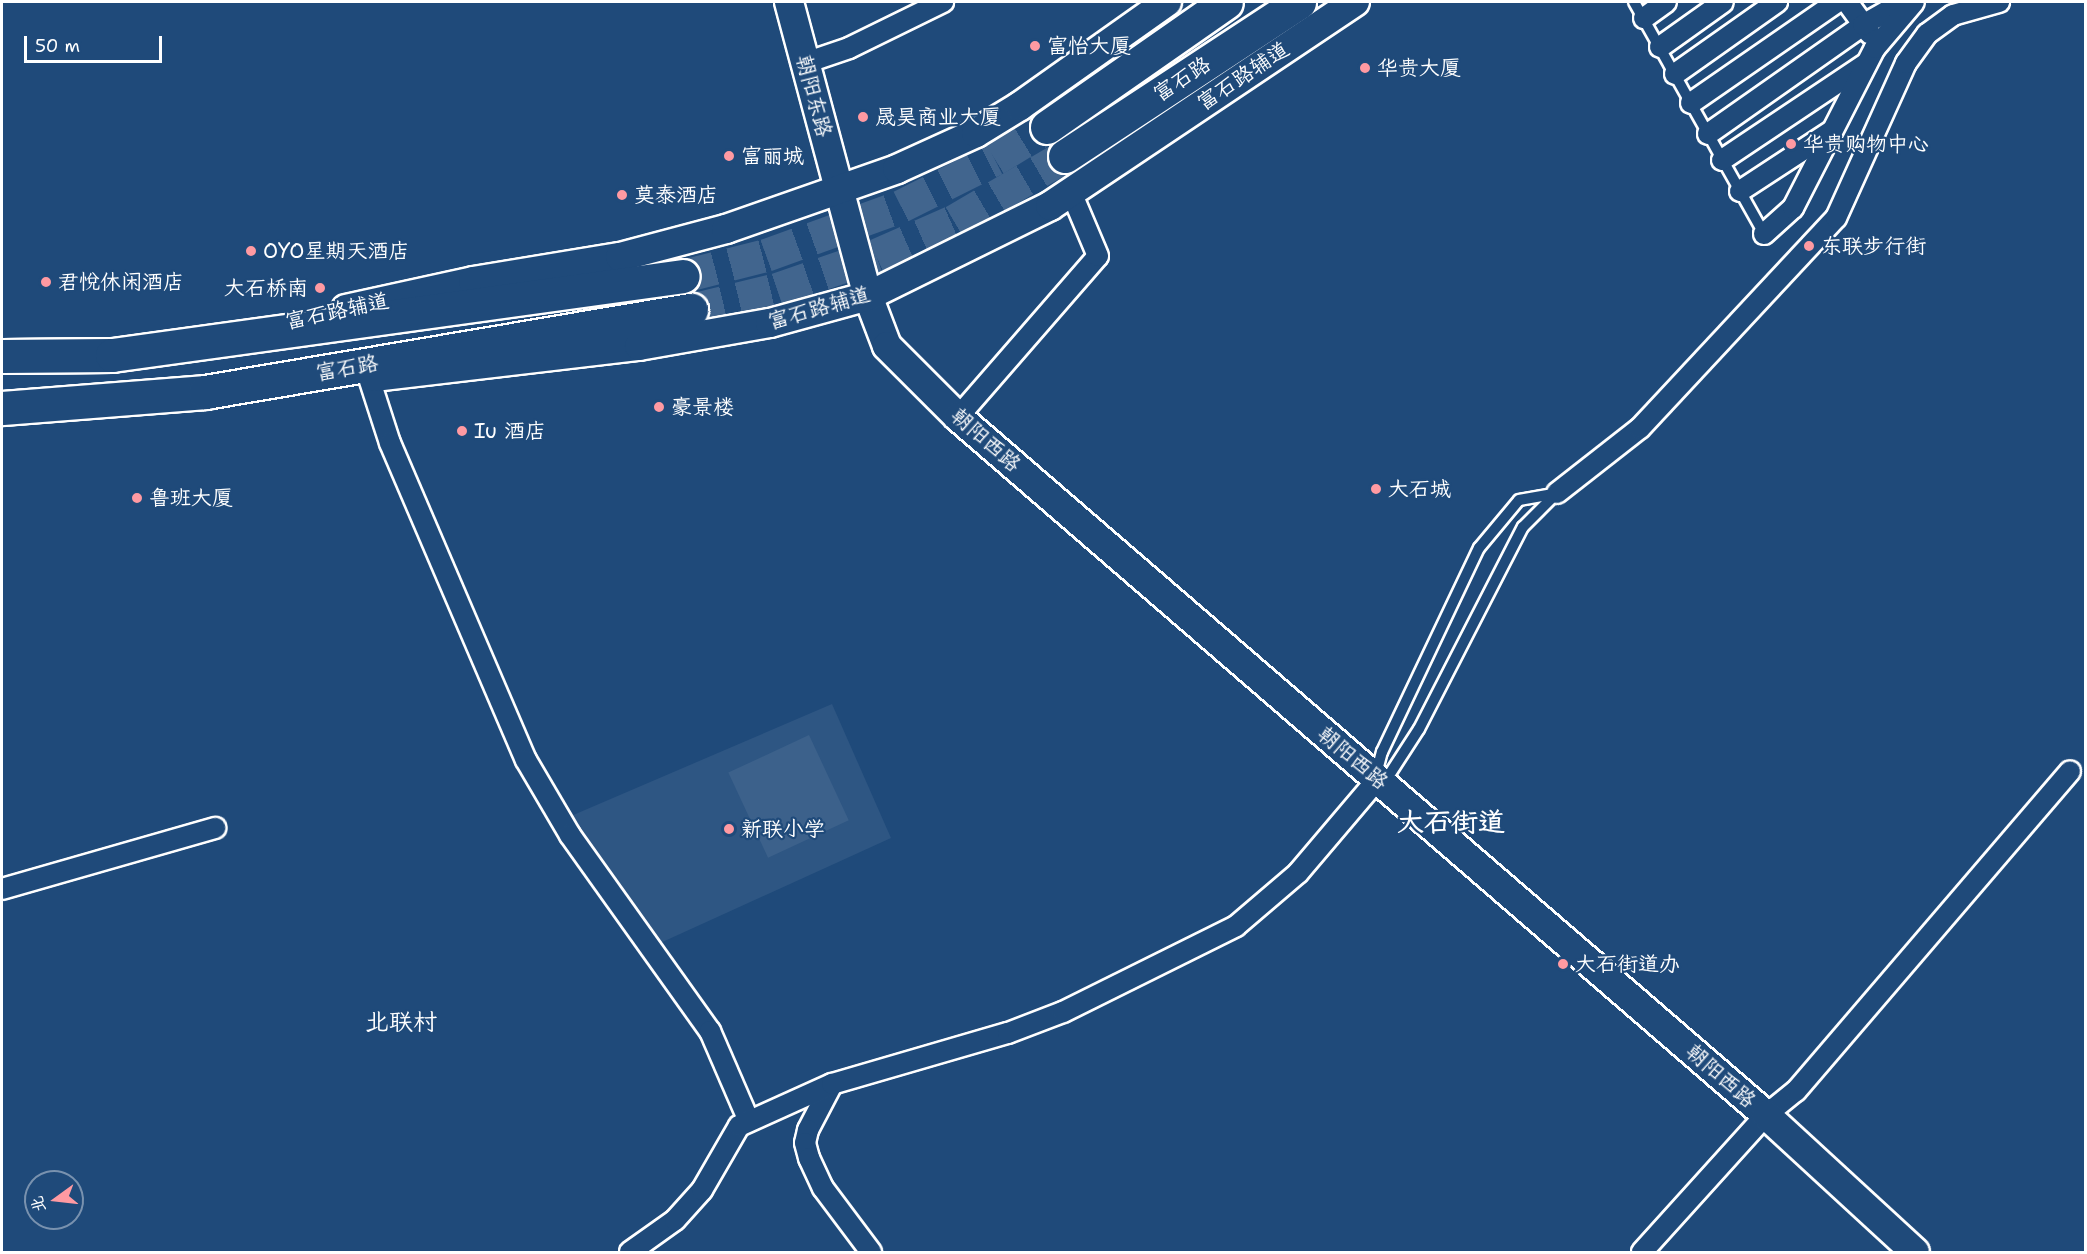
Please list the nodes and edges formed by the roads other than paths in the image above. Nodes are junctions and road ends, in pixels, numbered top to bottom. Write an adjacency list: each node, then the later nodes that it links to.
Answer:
1 (789, 2): 19 (main road, 朝阳东路)
2 (943, 2): 19 (street)
3 (1167, 2): 28 (main road, 富石路辅道)
4 (1226, 2): 23 (highway, 富石路)
5 (1299, 2): 26 (highway, 富石路)
6 (1355, 2): 30 (main road, 富石路辅道)
7 (1666, 2): 15 (street)
8 (1723, 2): 18 (street)
9 (1777, 2): 21 (street)
10 (1837, 2): 22 (street)
11 (1847, 2): 16 (street)
12 (1903, 2): 16 (street)
13 (1914, 2): 17 (street)
14 (1999, 2): 41 (street)
15 (1639, 10): 18 (lane)
16 (1863, 25): 17 (street); 25 (street)
17 (1878, 44): 20 (street)
18 (1660, 47): 21 (lane)
19 (805, 63): 28 (main road, 朝阳东路)
20 (1868, 63): 24 (street); 27 (street)
21 (1675, 74): 22 (lane)
22 (1691, 103): 25 (lane)
23 (1047, 127)
24 (1834, 129): 29 (street); 31 (street)
25 (1708, 134): 27 (lane)
26 (1065, 156)
27 (1722, 160): 29 (lane)
28 (839, 190): 33 (main road, 朝阳东路); 35 (main road, 富石路辅道)
29 (1740, 191): 31 (lane)
30 (1071, 192): 33 (main road, 富石路辅道); 40 (street)
31 (1764, 234)
32 (683, 276): 35 (highway)
33 (868, 296): 37 (main road, 富石路辅道); 40 (main road, 朝阳西路)
34 (690, 310): 38 (highway, 富石路)
35 (198, 341): 36 (highway)
36 (2, 356)
37 (369, 378): 38 (main road, 富石路辅道); 48 (street)
38 (205, 392): 39 (highway, 富石路)
39 (2, 408)
40 (958, 417): 43 (main road, 朝阳西路)
41 (1557, 493): 43 (lane); 43 (lane)
42 (2070, 771): 47 (street)
43 (1381, 782): 46 (street); 47 (main road, 朝阳西路)
44 (215, 828): 45 (street)
45 (2, 889)
46 (832, 1084): 48 (street); 51 (street)
47 (1766, 1115): 49 (main road, 朝阳西路); 52 (street)
48 (749, 1121): 50 (street)
49 (1902, 1248)
50 (642, 1250)
51 (871, 1252)
52 (1642, 1252)

